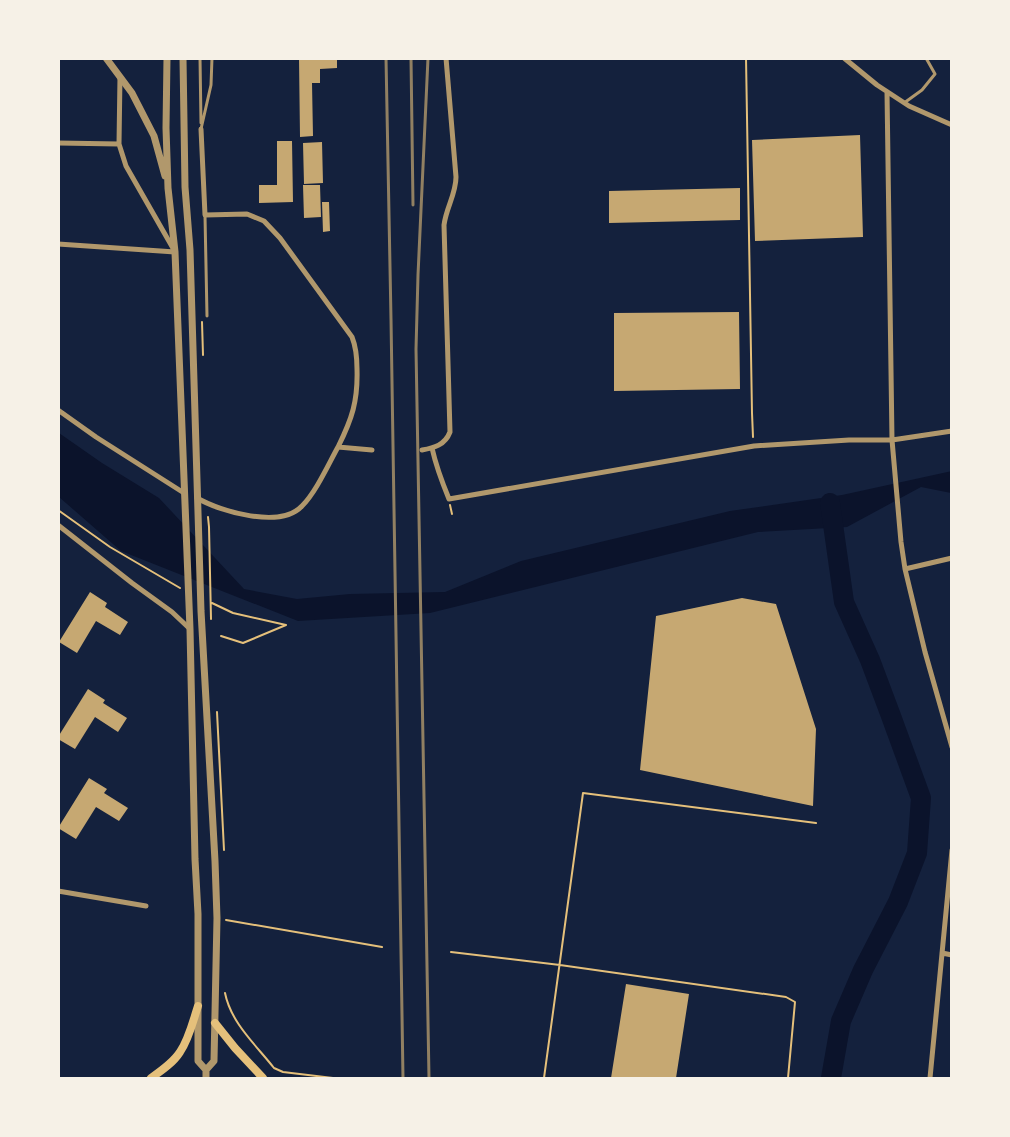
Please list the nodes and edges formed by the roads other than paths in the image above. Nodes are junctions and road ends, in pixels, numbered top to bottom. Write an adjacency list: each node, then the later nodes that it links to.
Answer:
1 (106, 58): 9 (street)
2 (167, 58): 16 (street)
3 (183, 58): 29 (street)
4 (200, 58): 13 (lane)
5 (212, 58): 13 (lane)
6 (447, 58): 25 (street)
7 (844, 58): 10 (street)
8 (926, 58): 11 (lane)
9 (120, 76): 15 (street); 16 (street)
10 (887, 92): 11 (street); 23 (street)
11 (903, 103): 12 (street)
12 (951, 125)
13 (201, 129): 17 (street)
14 (58, 143): 15 (street)
15 (119, 144): 19 (street)
16 (168, 188): 19 (street)
17 (205, 214): 20 (lane); 24 (street)
18 (58, 244): 19 (street)
19 (175, 252): 28 (street)
20 (207, 316)
21 (58, 410): 28 (street)
22 (951, 431): 23 (street)
23 (892, 440): 25 (street); 32 (street)
24 (338, 447): 26 (street); 29 (street)
25 (432, 448): 27 (street)
26 (372, 450)
27 (422, 450)
28 (184, 493): 33 (street)
29 (197, 500): 41 (street)
30 (58, 525): 33 (street)
31 (951, 558): 32 (street)
32 (905, 569): 34 (street)
33 (190, 629): 40 (street)
34 (951, 747)
35 (951, 850): 38 (street)
36 (58, 891): 37 (street)
37 (146, 906)
38 (942, 953): 39 (street); 46 (street)
39 (951, 956)
40 (198, 1006): 42 (street); 43 (main road)
41 (214, 1023): 42 (street); 45 (main road)
42 (206, 1070): 44 (street)
43 (151, 1078)
44 (207, 1078)
45 (263, 1078)
46 (930, 1078)

